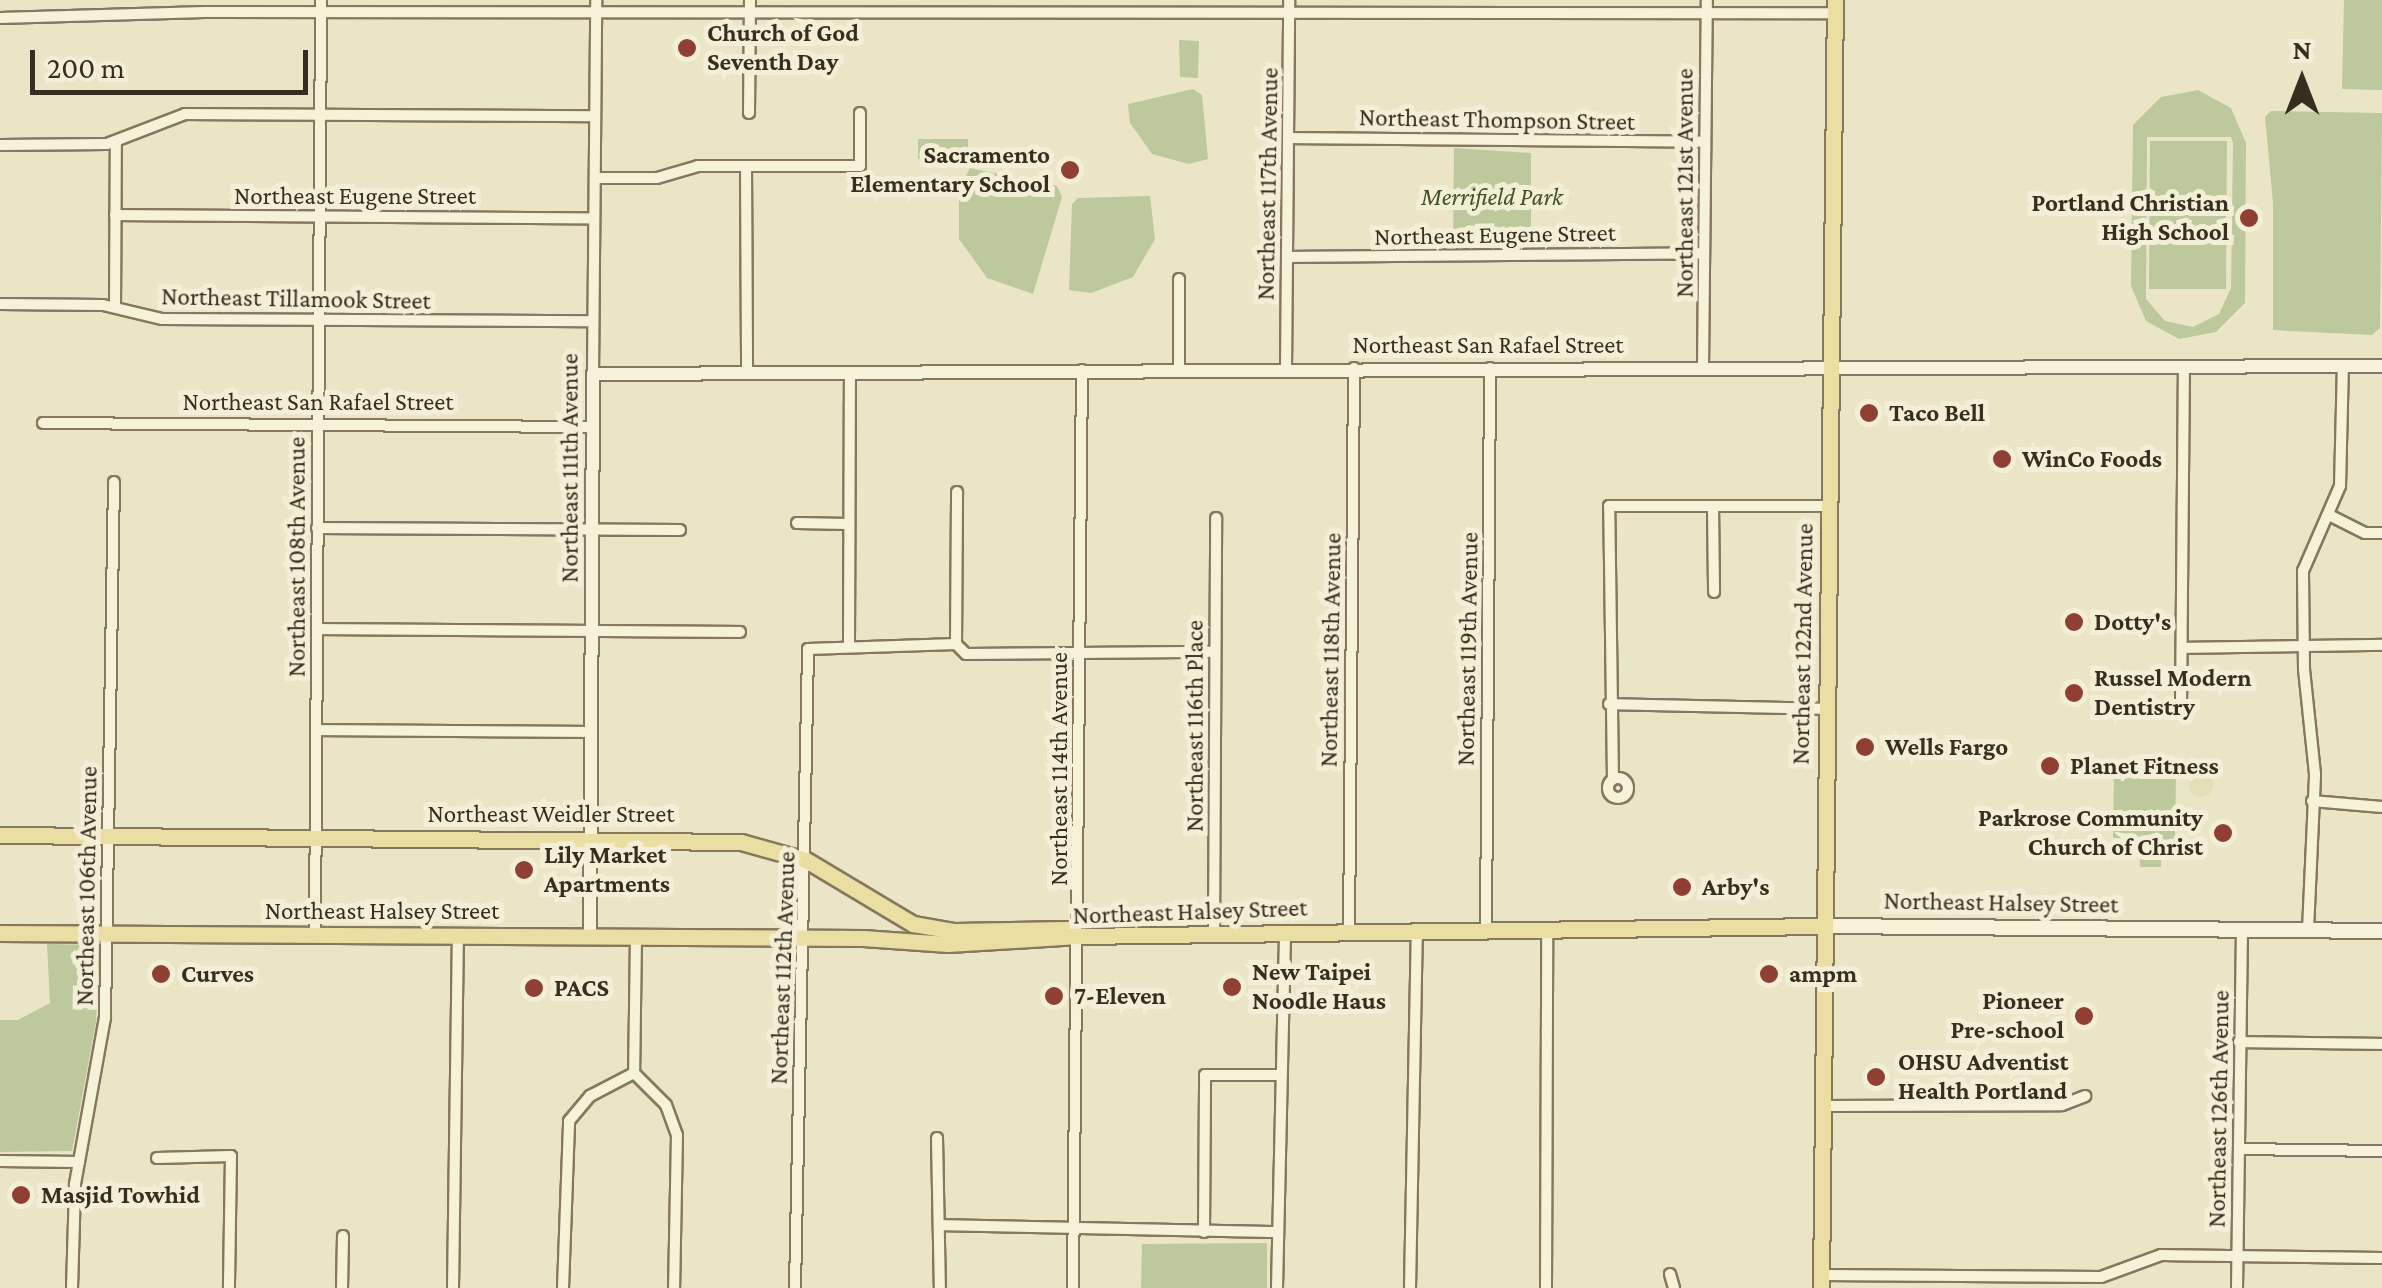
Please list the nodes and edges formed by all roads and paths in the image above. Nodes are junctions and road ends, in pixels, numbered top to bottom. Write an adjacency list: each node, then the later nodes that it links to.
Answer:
1 (321, 0): 7 (street, Northeast 108th Avenue)
2 (596, 0): 8 (street, Northeast 111th Avenue)
3 (750, 0): 9 (street)
4 (1289, 0): 10 (street, Northeast 117th Avenue)
5 (1706, 6): 6 (street); 10 (street); 18 (street, Northeast 121st Avenue)
6 (1835, 6): 33 (main road, Northeast 122nd Avenue)
7 (321, 13): 8 (street); 11 (street); 14 (street, Northeast 108th Avenue)
8 (596, 15): 9 (street); 15 (street, Northeast 111th Avenue)
9 (750, 16): 10 (street); 13 (street)
10 (1289, 16): 16 (street, Northeast 117th Avenue)
11 (0, 18)
12 (860, 113): 20 (street)
13 (749, 114)
14 (320, 115): 15 (street); 17 (street); 23 (street, Northeast 108th Avenue)
15 (595, 116): 21 (street, Northeast 111th Avenue)
16 (1288, 138): 18 (street, Northeast Thompson Street); 26 (street, Northeast 117th Avenue)
17 (116, 141): 19 (street); 22 (street)
18 (1706, 142): 25 (street, Northeast 121st Avenue)
19 (0, 145)
20 (746, 166): 21 (street); 43 (street)
21 (594, 178): 24 (street, Northeast 111th Avenue)
22 (116, 215): 23 (street, Northeast Eugene Street); 29 (street)
23 (320, 216): 24 (street, Northeast Eugene Street); 30 (street, Northeast 108th Avenue)
24 (594, 218): 31 (street, Northeast 111th Avenue)
25 (1704, 253): 26 (street, Northeast Eugene Street); 32 (street, Northeast 121st Avenue)
26 (1287, 258): 39 (street, Northeast 117th Avenue)
27 (1179, 279): 41 (street)
28 (0, 304): 29 (street, Northeast Tillamook Street)
29 (114, 306): 30 (street, Northeast Tillamook Street)
30 (319, 319): 31 (street, Northeast Tillamook Street); 46 (street, Northeast 108th Avenue)
31 (594, 321): 44 (street, Northeast 111th Avenue)
32 (1704, 366): 33 (street, Northeast San Rafael Street); 38 (street, Northeast San Rafael Street)
33 (1830, 366): 34 (street, Northeast San Rafael Street); 51 (main road, Northeast 122nd Avenue)
34 (2184, 366): 35 (street, Northeast San Rafael Street); 68 (street)
35 (2343, 366): 36 (street, Northeast San Rafael Street); 52 (street)
36 (2382, 366)
37 (1354, 368): 38 (street, Northeast San Rafael Street); 39 (street, Northeast San Rafael Street); 92 (street, Northeast 118th Avenue)
38 (1490, 368): 88 (street, Northeast 119th Avenue)
39 (1286, 369): 41 (street, Northeast San Rafael Street)
40 (1082, 370): 41 (street, Northeast San Rafael Street); 42 (street, Northeast San Rafael Street); 70 (street, Northeast 114th Avenue)
41 (1179, 370)
42 (850, 372): 43 (street, Northeast San Rafael Street); 55 (street)
43 (747, 373): 44 (street, Northeast San Rafael Street)
44 (594, 374): 47 (street, Northeast 111th Avenue)
45 (44, 423): 46 (street, Northeast San Rafael Street)
46 (318, 424): 47 (street, Northeast San Rafael Street); 56 (street, Northeast 108th Avenue)
47 (593, 426): 57 (street, Northeast 111th Avenue)
48 (114, 482): 80 (street, Northeast 106th Avenue)
49 (957, 492): 64 (street)
50 (1713, 506): 51 (street); 60 (street); 71 (street)
51 (1829, 506): 73 (main road, Northeast 122nd Avenue)
52 (2329, 515): 59 (street); 67 (street)
53 (1216, 518): 69 (street, Northeast 116th Place)
54 (798, 523): 55 (street)
55 (848, 524): 65 (street)
56 (318, 528): 57 (street); 61 (street, Northeast 108th Avenue)
57 (592, 530): 58 (street); 62 (street, Northeast 111th Avenue)
58 (680, 530)
59 (2382, 533)
60 (1714, 592)
61 (317, 629): 62 (street); 74 (street, Northeast 108th Avenue)
62 (592, 631): 63 (street); 75 (street, Northeast 111th Avenue)
63 (740, 632)
64 (956, 644): 65 (street); 70 (street)
65 (849, 645): 83 (street, Northeast 112th Avenue)
66 (2382, 645): 67 (street)
67 (2304, 647): 68 (street); 77 (street)
68 (2182, 648): 72 (street)
69 (1215, 652): 70 (street); 94 (street, Northeast 116th Place)
70 (1080, 654): 98 (street, Northeast 114th Avenue)
71 (1608, 704): 73 (street); 76 (street)
72 (2182, 706)
73 (1827, 708): 84 (main road, Northeast 122nd Avenue)
74 (316, 730): 75 (street); 81 (street, Northeast 108th Avenue)
75 (591, 732): 82 (street, Northeast 111th Avenue)
76 (1613, 779)
77 (2312, 801): 78 (street); 87 (street)
78 (2382, 807)
79 (0, 835): 80 (main road, Northeast Weidler Street)
80 (108, 835): 81 (main road, Northeast Weidler Street); 93 (street, Northeast 106th Avenue)
81 (317, 838): 82 (main road, Northeast Weidler Street); 96 (street, Northeast 108th Avenue)
82 (590, 839): 83 (main road, Northeast Weidler Street); 99 (street, Northeast 111th Avenue)
83 (806, 860): 98 (main road, Northeast Weidler Street); 101 (street, Northeast 112th Avenue)
84 (1825, 926): 85 (main road, Northeast Halsey Street); 86 (main road, Northeast Halsey Street); 107 (main road, Northeast 122nd Avenue)
85 (1547, 930): 88 (main road, Northeast Halsey Street); 134 (street)
86 (2242, 930): 87 (main road, Northeast Halsey Street); 102 (street, Northeast 126th Avenue)
87 (2308, 930): 89 (main road, Northeast Halsey Street)
88 (1486, 931): 90 (main road, Northeast Halsey Street)
89 (2382, 931)
90 (1417, 932): 92 (main road, Northeast Halsey Street); 133 (street)
91 (0, 933): 93 (main road, Northeast Halsey Street)
92 (1349, 933): 95 (main road, Northeast Halsey Street)
93 (106, 934): 96 (main road, Northeast Halsey Street); 113 (street, Northeast 106th Avenue)
94 (1214, 934): 95 (main road, Northeast Halsey Street); 98 (main road, Northeast Halsey Street)
95 (1284, 934): 105 (street)
96 (316, 935): 97 (main road, Northeast Halsey Street)
97 (458, 936): 99 (main road, Northeast Halsey Street); 126 (street)
98 (1078, 936): 101 (main road, Northeast Halsey Street); 115 (street, Northeast 114th Avenue)
99 (590, 937): 100 (main road, Northeast Halsey Street)
100 (636, 937): 101 (main road, Northeast Halsey Street); 104 (street)
101 (805, 938): 129 (street, Northeast 112th Avenue)
102 (2240, 1042): 103 (street); 109 (street, Northeast 126th Avenue)
103 (2382, 1044)
104 (634, 1073): 127 (street); 128 (street)
105 (1280, 1075): 116 (street); 117 (street)
106 (2085, 1096): 107 (street)
107 (1823, 1106): 122 (main road, Northeast 122nd Avenue)
108 (937, 1138): 114 (street)
109 (2239, 1149): 110 (street); 119 (street, Northeast 126th Avenue)
110 (2382, 1151)
111 (157, 1158): 124 (street)
112 (0, 1161): 113 (street)
113 (78, 1162): 123 (street, Northeast 106th Avenue)
114 (941, 1225): 115 (street); 130 (street)
115 (1074, 1231): 116 (street); 131 (street, Northeast 114th Avenue)
116 (1204, 1232): 117 (street)
117 (1278, 1232): 132 (street)
118 (343, 1236): 125 (street)
119 (2238, 1256): 120 (street); 122 (street); 136 (street, Northeast 126th Avenue)
120 (2382, 1258)
121 (1670, 1274): 135 (street)
122 (1821, 1282)
123 (72, 1288)
124 (228, 1288)
125 (342, 1288)
126 (453, 1288)
127 (564, 1288)
128 (674, 1288)
129 (795, 1288)
130 (940, 1288)
131 (1073, 1288)
132 (1277, 1288)
133 (1410, 1288)
134 (1546, 1288)
135 (1674, 1288)
136 (2237, 1288)

